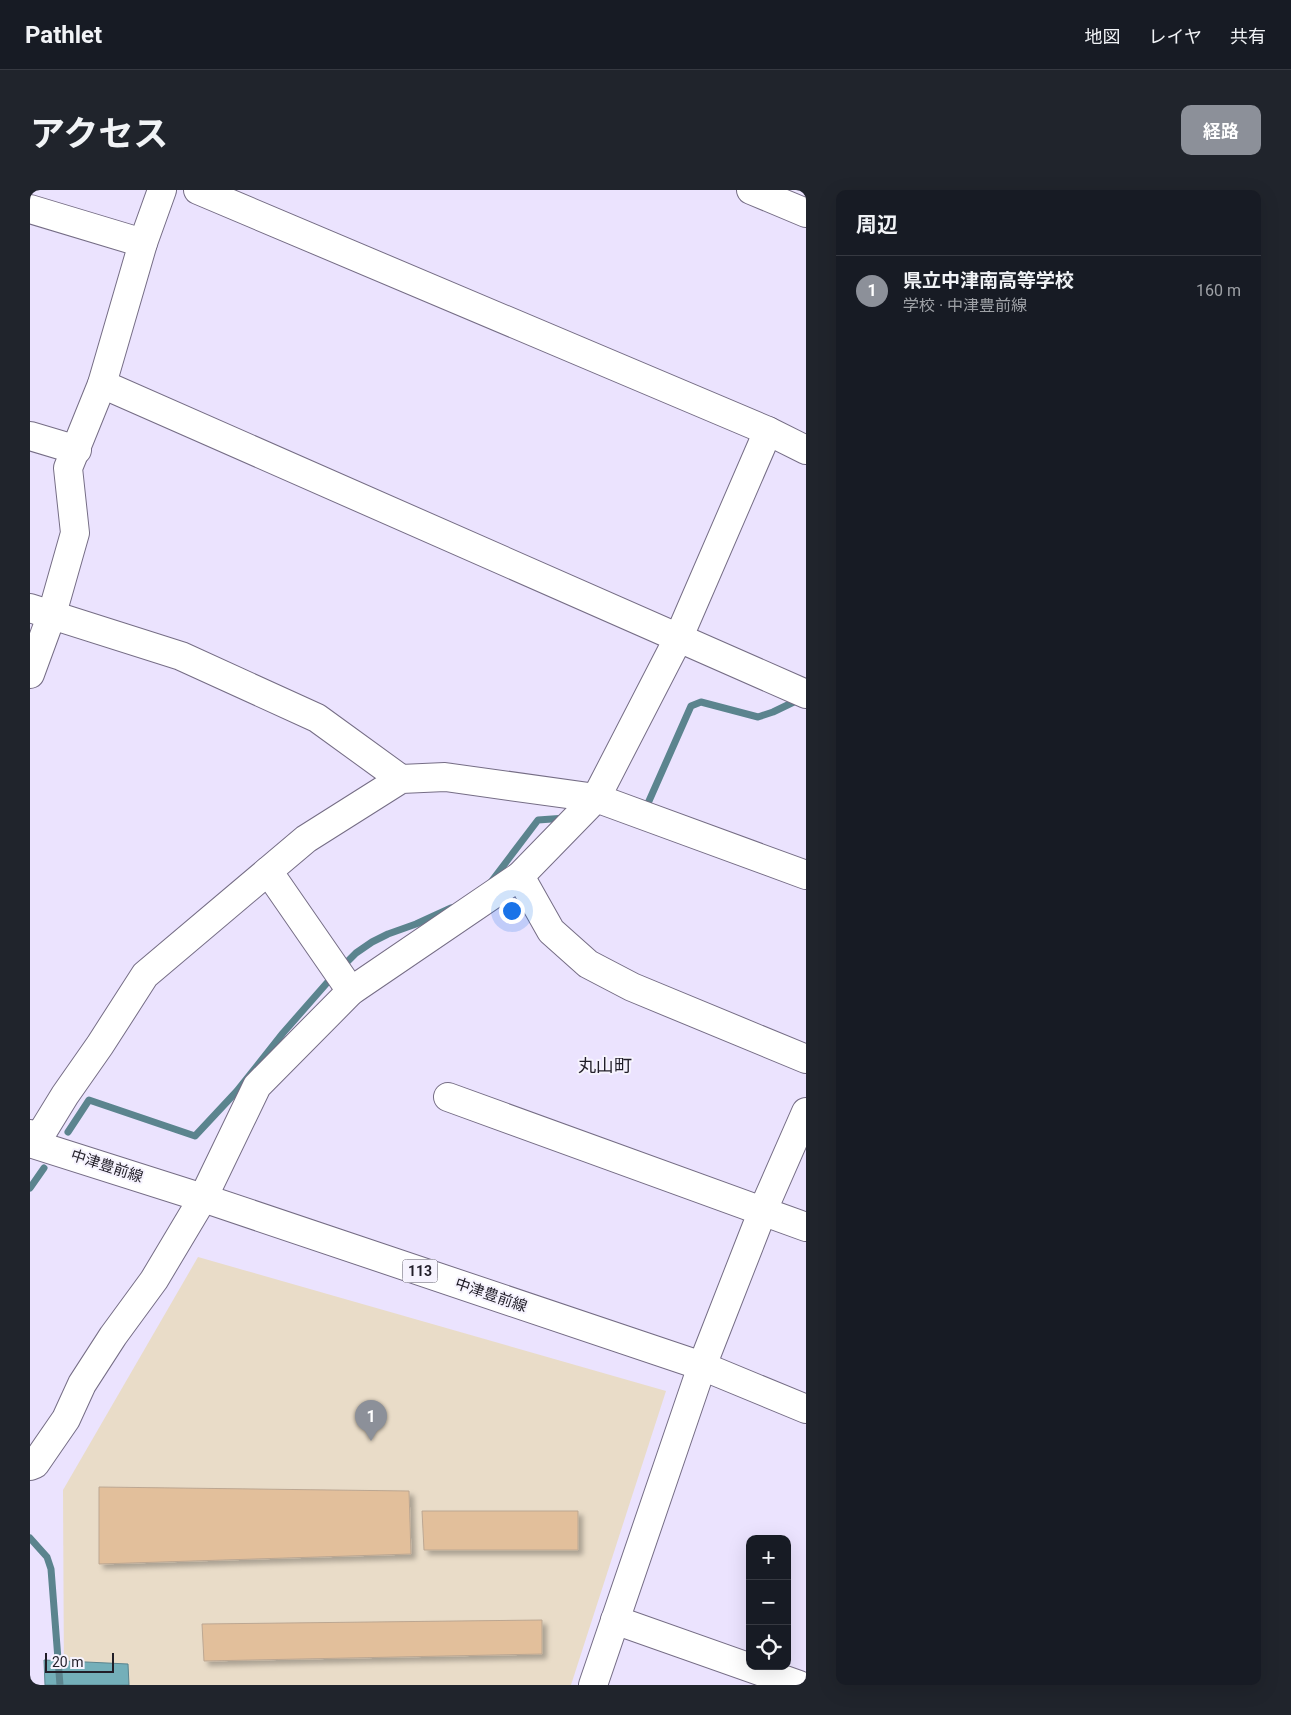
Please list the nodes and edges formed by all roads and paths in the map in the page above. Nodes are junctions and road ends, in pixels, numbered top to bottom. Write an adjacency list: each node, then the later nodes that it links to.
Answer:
1 (162, 190): 6 (street)
2 (198, 190): 8 (street)
3 (751, 190): 5 (street)
4 (30, 209): 6 (street)
5 (806, 213)
6 (143, 244): 7 (street)
7 (102, 384): 10 (street); 13 (street)
8 (768, 431): 11 (street); 13 (street)
9 (30, 436): 10 (street)
10 (77, 450): 12 (street)
11 (806, 450)
12 (41, 611): 14 (street); 16 (street)
13 (678, 639): 15 (street); 17 (street)
14 (30, 674)
15 (806, 694)
16 (401, 779): 17 (street); 18 (street)
17 (596, 798): 19 (street); 20 (street)
18 (268, 871): 21 (street); 25 (street)
19 (806, 875)
20 (520, 876): 21 (street); 22 (street)
21 (351, 991): 26 (street)
22 (806, 1059)
23 (448, 1097): 27 (street)
24 (806, 1112): 27 (street)
25 (32, 1140): 26 (street, 中津豊前線 / 113)
26 (203, 1198): 29 (street, 中津豊前線 / 113); 31 (street)
27 (762, 1210): 28 (street); 29 (street)
28 (806, 1227)
29 (702, 1366): 30 (street, 中津豊前線 / 113); 32 (street)
30 (806, 1410)
31 (30, 1466)
32 (615, 1620): 33 (street); 34 (street)
33 (593, 1685)
34 (799, 1685)

